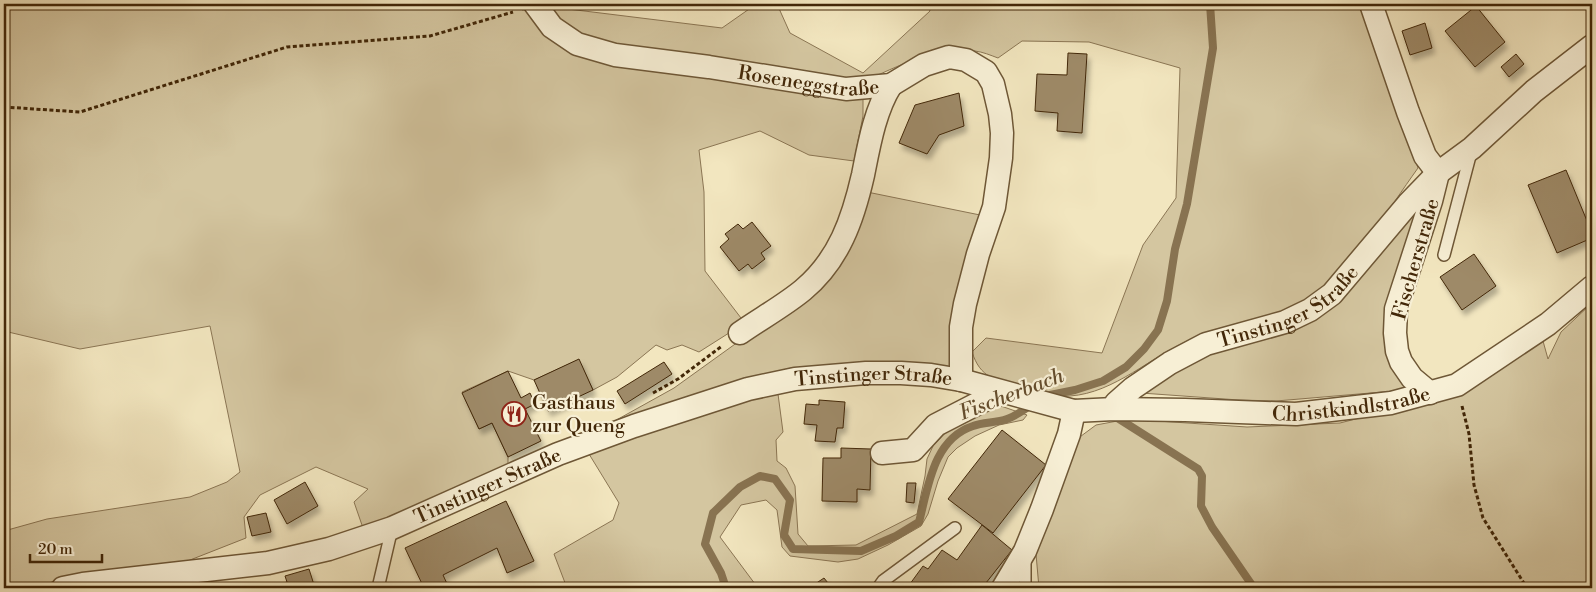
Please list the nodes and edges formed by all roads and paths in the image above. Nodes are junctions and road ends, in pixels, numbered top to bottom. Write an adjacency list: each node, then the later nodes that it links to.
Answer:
1 (1371, 4): 7 (street, Fischerstraße)
2 (535, 5): 4 (street, Roseneggstraße); 5 (path)
3 (1592, 46): 6 (street, Fischerstraße)
4 (891, 84): 10 (street); 11 (street, Roseneggstraße)
5 (4, 108)
6 (1472, 148): 7 (street, Fischerstraße); 8 (lane)
7 (1438, 173): 14 (street, Fischerstraße); 16 (street, Tinstinger Straße)
8 (1444, 255)
9 (1592, 287): 12 (street, Christkindlstraße)
10 (740, 333)
11 (961, 380): 13 (street, Tinstinger Straße); 18 (street, Tinstinger Straße)
12 (1457, 384): 14 (street, Christkindlstraße); 24 (path)
13 (1006, 393): 15 (street, Tinstinger Straße); 17 (street)
14 (1430, 393): 16 (street, Christkindlstraße)
15 (1064, 409): 16 (street, Christkindlstraße); 20 (street)
16 (1114, 410)
17 (882, 453)
18 (392, 528): 21 (street, Tinstinger Straße); 22 (lane)
19 (955, 528): 23 (lane)
20 (1009, 586)
21 (63, 588)
22 (378, 588)
23 (878, 588)
24 (1527, 588)

